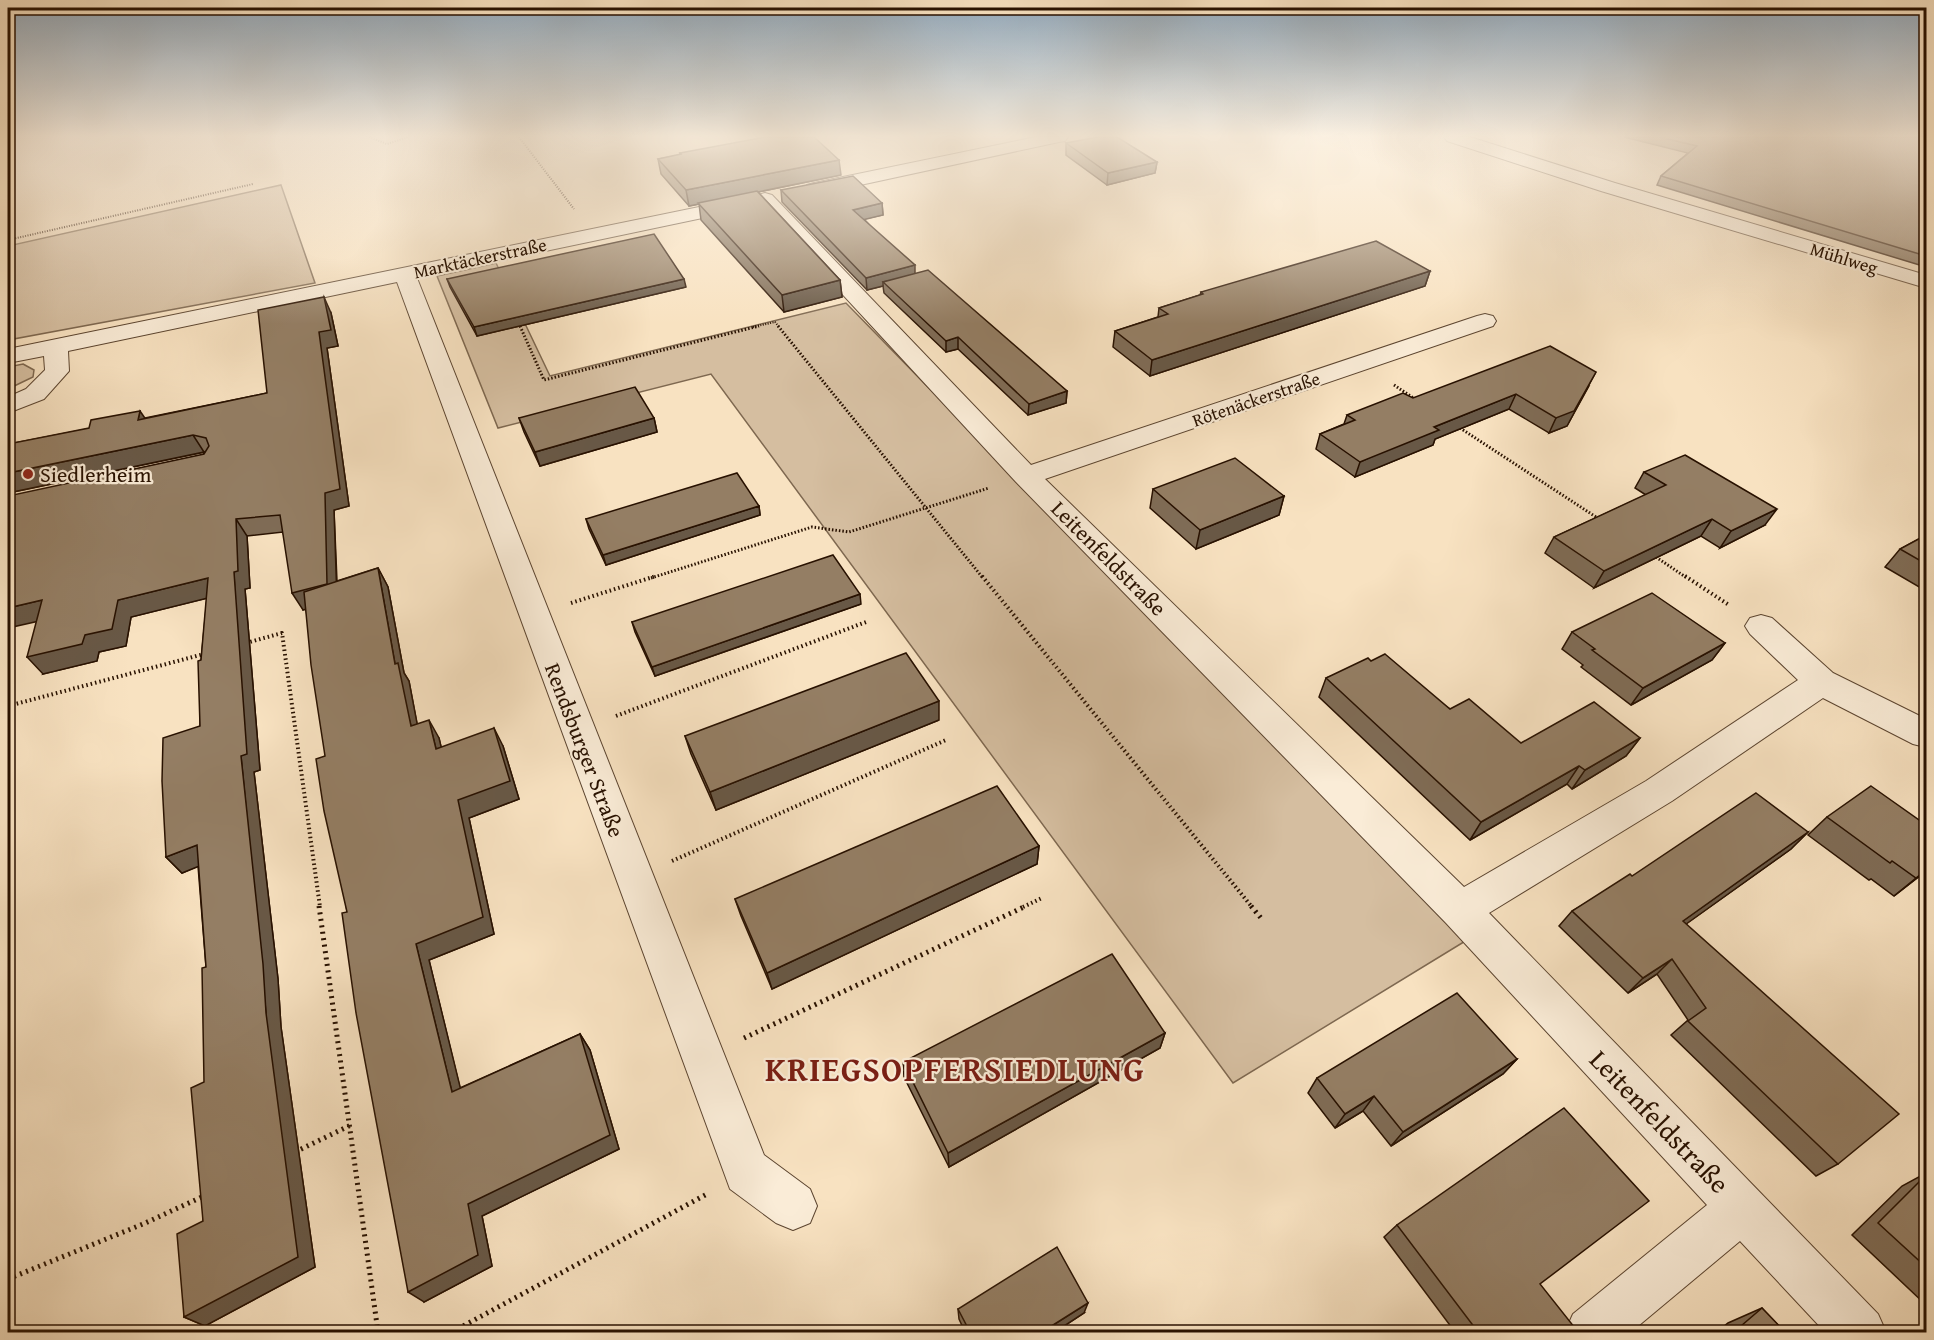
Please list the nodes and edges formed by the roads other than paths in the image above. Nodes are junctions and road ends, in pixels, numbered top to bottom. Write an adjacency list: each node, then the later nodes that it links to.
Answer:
1 (762, 200): 4 (street, Marktäckerstraße)
2 (788, 200): 10 (street, Leitenfeldstraße)
3 (1649, 200): 5 (street, Mühlweg)
4 (405, 274): 7 (street, Marktäckerstraße); 15 (street, Rendsburger Straße)
5 (1926, 282)
6 (1485, 321): 10 (street, Rötenäckerstraße)
7 (56, 346): 8 (street, Marktäckerstraße); 9 (street)
8 (8, 356)
9 (8, 406)
10 (1026, 476): 14 (street, Leitenfeldstraße)
11 (1761, 626): 12 (street)
12 (1821, 682): 13 (street); 14 (street)
13 (1925, 734)
14 (1460, 910): 16 (street, Leitenfeldstraße)
15 (793, 1206)
16 (1742, 1208): 17 (street); 18 (street, Leitenfeldstraße)
17 (1592, 1332)
18 (1860, 1332)

